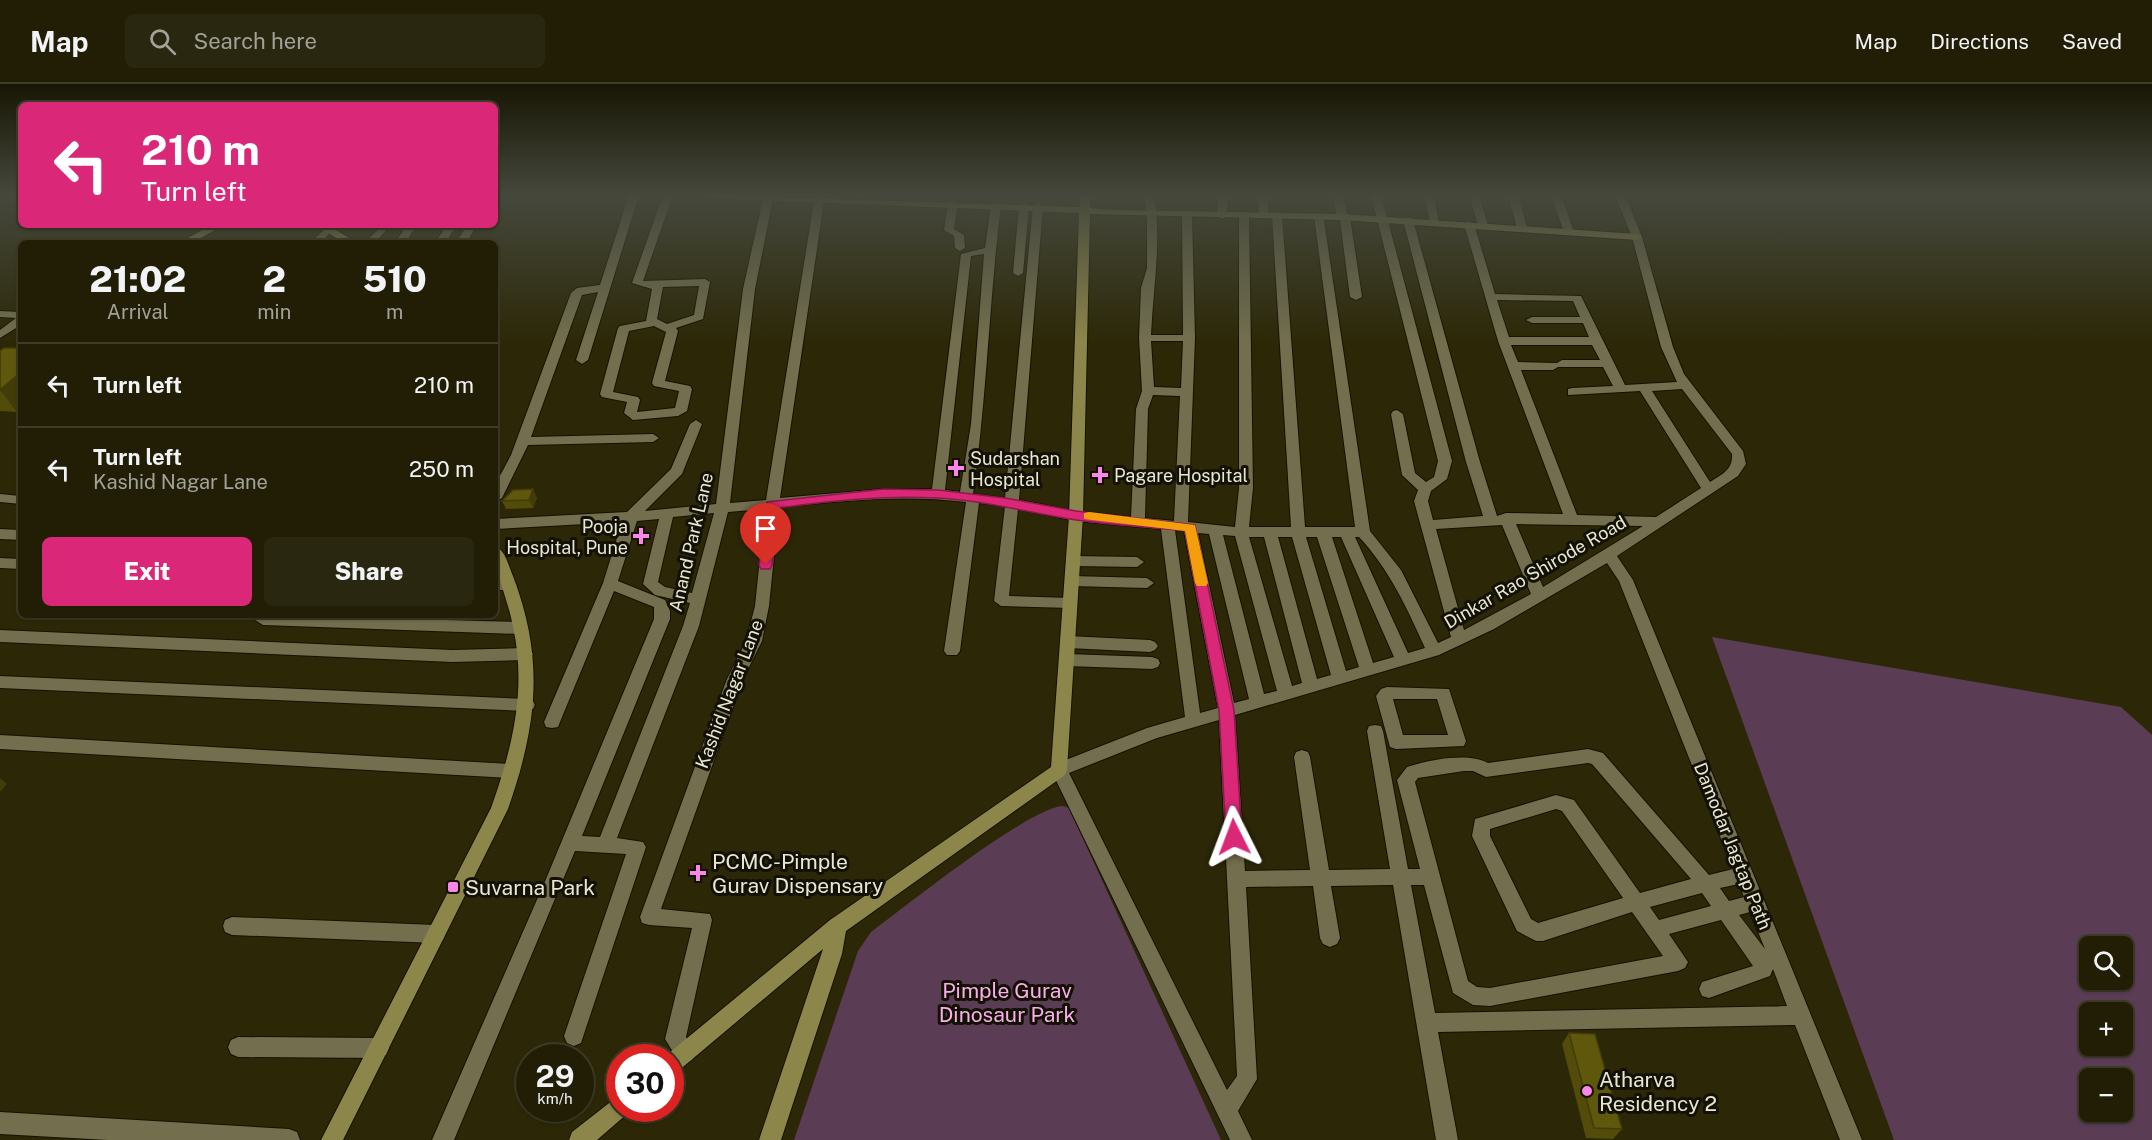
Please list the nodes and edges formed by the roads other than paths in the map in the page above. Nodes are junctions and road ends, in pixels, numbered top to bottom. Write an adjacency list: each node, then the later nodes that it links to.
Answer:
1 (619, 244): 24 (street)
2 (651, 244): 23 (street)
3 (758, 244): 62 (street, Anand Park Lane)
4 (812, 244): 61 (street, Kashid Nagar Lane)
5 (960, 244): 20 (street)
6 (991, 244): 21 (street)
7 (1021, 244): 22 (street)
8 (1034, 244): 60 (street)
9 (1083, 244): 64 (street)
10 (1152, 244): 34 (street)
11 (1187, 244): 35 (street)
12 (1244, 244): 74 (street)
13 (1274, 244): 76 (street)
14 (1323, 244): 79 (street)
15 (1347, 244): 25 (street)
16 (1391, 244): 51 (street)
17 (1415, 244): 52 (street)
18 (1475, 244): 26 (street)
19 (1639, 244): 41 (street, Dinkar Rao Shirode Road)
20 (960, 248)
21 (990, 250): 56 (street); 58 (street)
22 (1018, 273)
23 (652, 284): 32 (street); 32 (street)
24 (605, 288): 38 (street); 50 (street)
25 (1356, 297)
26 (1491, 297): 30 (street); 36 (street)
27 (0, 314): 28 (street)
28 (18, 315)
29 (1532, 320): 30 (street)
30 (1587, 320): 37 (street)
31 (18, 322): 33 (street)
32 (660, 326): 32 (street)
33 (0, 335)
34 (1145, 338): 35 (street); 44 (street)
35 (1189, 338): 45 (street)
36 (1503, 341): 37 (street); 40 (street)
37 (1596, 341): 39 (street)
38 (582, 360)
39 (1607, 363): 40 (street); 43 (street)
40 (1513, 366): 66 (street)
41 (1684, 385): 42 (street); 54 (street, Dinkar Rao Shirode Road)
42 (1644, 388): 43 (street); 54 (street)
43 (1621, 389): 46 (street)
44 (1148, 391): 45 (street); 68 (street)
45 (1187, 392): 72 (street)
46 (1572, 392)
47 (1398, 414): 53 (street)
48 (696, 424): 65 (street)
49 (653, 438): 50 (street)
50 (524, 441): 55 (street)
51 (1445, 460): 52 (street); 53 (street)
52 (1473, 462): 67 (street)
53 (1425, 489): 71 (street)
54 (1708, 489): 69 (street, Dinkar Rao Shirode Road)
55 (498, 492)
56 (938, 494): 58 (street); 61 (street)
57 (0, 498): 59 (street)
58 (970, 498): 60 (street); 101 (street)
59 (18, 500)
60 (1014, 503): 64 (street); 94 (street)
61 (772, 504): 62 (street); 144 (street, Kashid Nagar Lane)
62 (722, 510): 63 (street); 93 (street, Anand Park Lane)
63 (667, 514): 65 (street); 93 (street)
64 (1076, 516): 68 (street); 83 (street)
65 (631, 517): 70 (street); 89 (street)
66 (1571, 517): 67 (street); 69 (street)
67 (1499, 518): 71 (street); 92 (street)
68 (1138, 520): 72 (street)
69 (1659, 522): 82 (street, Dinkar Rao Shirode Road)
70 (498, 524)
71 (1428, 525): 98 (street)
72 (1180, 526): 73 (street); 114 (street); 115 (street)
73 (1215, 530): 74 (street); 112 (street)
74 (1241, 532): 75 (street); 111 (street)
75 (1270, 532): 76 (street); 110 (street)
76 (1299, 532): 77 (street); 108 (street)
77 (1323, 532): 78 (street); 107 (street)
78 (1346, 532): 79 (street); 105 (street)
79 (1364, 532): 102 (street)
80 (0, 534): 81 (street)
81 (18, 535)
82 (1609, 555): 92 (street, Dinkar Rao Shirode Road); 124 (street, Damodar Jagtap Path)
83 (1073, 561): 84 (street); 88 (street)
84 (1137, 562)
85 (0, 563): 86 (street)
86 (18, 564)
87 (498, 565): 91 (street)
88 (1072, 580): 90 (street); 94 (street)
89 (610, 583): 116 (street); 122 (street)
90 (1148, 583)
91 (503, 585): 96 (street)
92 (1539, 596): 98 (street, Dinkar Rao Shirode Road)
93 (698, 600): 123 (street, Anand Park Lane)
94 (1070, 603): 99 (street)
95 (263, 620): 96 (street)
96 (519, 628): 103 (street)
97 (0, 636): 103 (street)
98 (1459, 639): 102 (street, Dinkar Rao Shirode Road)
99 (1068, 642): 100 (street); 104 (street)
100 (1150, 646)
101 (952, 651)
102 (1434, 651): 105 (street, Dinkar Rao Shirode Road)
103 (525, 654): 113 (street)
104 (1067, 660): 106 (street); 120 (street)
105 (1404, 661): 107 (street, Dinkar Rao Shirode Road)
106 (1152, 663)
107 (1368, 671): 108 (street, Dinkar Rao Shirode Road)
108 (1340, 679): 110 (street, Dinkar Rao Shirode Road)
109 (0, 682): 113 (street)
110 (1311, 686): 111 (street, Dinkar Rao Shirode Road)
111 (1286, 693): 112 (street, Dinkar Rao Shirode Road)
112 (1257, 701): 114 (street, Dinkar Rao Shirode Road)
113 (527, 705): 121 (street)
114 (1227, 710): 115 (street, Dinkar Rao Shirode Road); 128 (street)
115 (1193, 720): 120 (street, Dinkar Rao Shirode Road)
116 (552, 722)
117 (0, 742): 121 (street)
118 (1396, 742): 118 (street); 125 (street)
119 (1302, 757): 127 (street)
120 (1059, 770): 134 (street); 145 (street)
121 (512, 771): 136 (street)
122 (569, 843): 123 (street); 150 (street)
123 (606, 844): 141 (street)
124 (1744, 875): 129 (street); 131 (street, Damodar Jagtap Path)
125 (1399, 876): 126 (street); 127 (street); 140 (street)
126 (1432, 877): 129 (street); 135 (street)
127 (1321, 878): 128 (street); 137 (street)
128 (1236, 879): 145 (street)
129 (1705, 883): 130 (street); 132 (street)
130 (1636, 900): 130 (street); 135 (street)
131 (1755, 902): 132 (street); 139 (street, Damodar Jagtap Path)
132 (1726, 910): 135 (street); 138 (street)
133 (232, 926): 136 (street)
134 (837, 926): 144 (street); 152 (street)
135 (1657, 930)
136 (436, 934): 143 (street)
137 (1329, 938)
138 (1709, 989)
139 (1801, 1015): 140 (street); 155 (street, Damodar Jagtap Path)
140 (1428, 1023): 154 (street)
141 (574, 1036)
142 (238, 1047): 143 (street)
143 (379, 1048): 149 (street)
144 (685, 1053)
145 (1227, 1108): 153 (street)
146 (606, 1119): 151 (street)
147 (0, 1123): 148 (street)
148 (289, 1140)
149 (332, 1140)
150 (443, 1140)
151 (580, 1140)
152 (770, 1140)
153 (1241, 1140)
154 (1447, 1140)
155 (1851, 1140)

